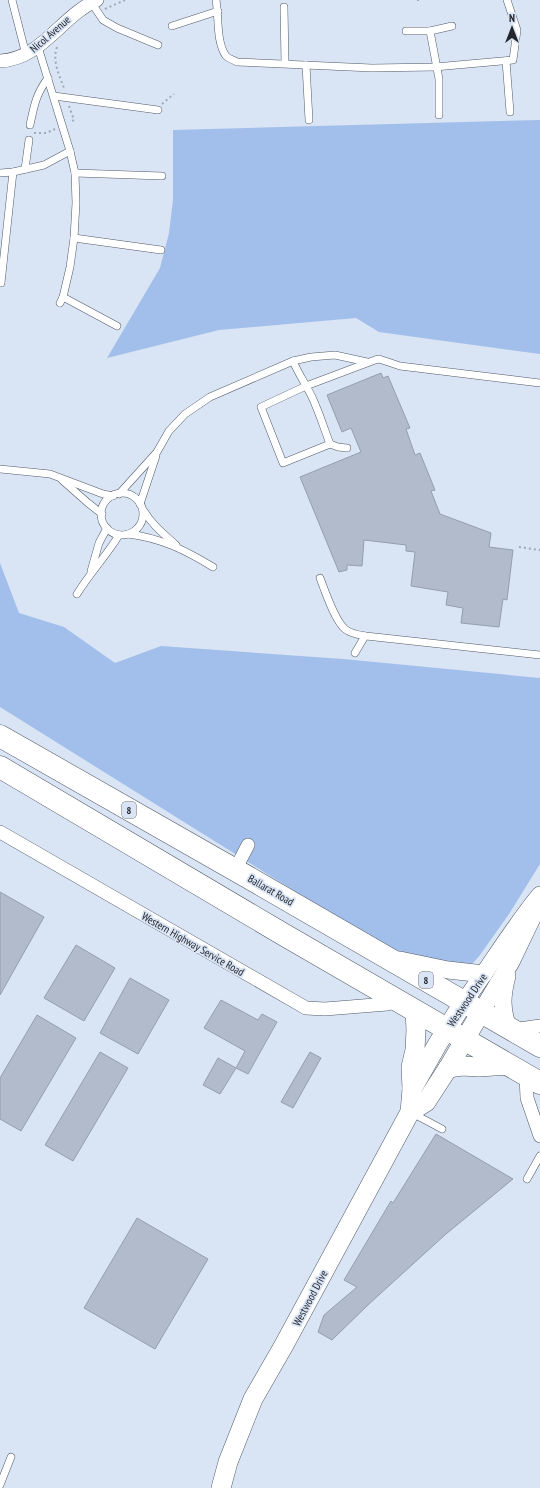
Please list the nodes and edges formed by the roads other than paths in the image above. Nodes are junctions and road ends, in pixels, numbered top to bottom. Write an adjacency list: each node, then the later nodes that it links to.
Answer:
1 (12, 0): 13 (lane)
2 (216, 0): 6 (lane)
3 (507, 0): 15 (lane)
4 (94, 4): 11 (lane); 12 (street, Nicol Avenue)
5 (284, 7): 16 (lane)
6 (218, 11): 7 (lane); 16 (lane)
7 (172, 26)
8 (452, 26): 10 (lane)
9 (406, 31): 10 (lane)
10 (430, 31): 18 (lane)
11 (158, 45)
12 (38, 47): 13 (street, Nicol Avenue); 19 (lane)
13 (26, 55): 14 (street, Nicol Avenue)
14 (0, 61)
15 (506, 61): 18 (lane); 22 (lane)
16 (285, 63): 17 (lane)
17 (306, 65): 18 (lane); 24 (lane)
18 (435, 67): 23 (lane)
19 (48, 78): 20 (lane); 26 (lane)
20 (54, 96): 21 (lane); 25 (lane)
21 (158, 110)
22 (510, 112)
23 (439, 116)
24 (309, 120)
25 (70, 151): 26 (lane); 29 (lane)
26 (25, 169): 27 (lane)
27 (13, 172): 28 (lane); 33 (lane)
28 (0, 173)
29 (75, 173): 30 (lane); 31 (lane)
30 (162, 176)
31 (74, 238): 32 (lane); 34 (lane)
32 (160, 250)
33 (1, 283)
34 (117, 326)
35 (293, 361): 36 (lane); 38 (lane); 41 (lane)
36 (368, 362): 37 (lane); 38 (lane)
37 (540, 383)
38 (306, 386): 39 (lane); 39 (lane)
39 (330, 444): 40 (lane)
40 (347, 448)
41 (157, 452): 44 (lane); 45 (lane)
42 (0, 469): 43 (lane)
43 (57, 476): 44 (lane); 46 (lane)
44 (116, 495): 45 (lane); 46 (lane)
45 (141, 506): 48 (lane); 50 (lane)
46 (102, 514): 47 (lane)
47 (107, 528): 49 (lane); 52 (lane)
48 (128, 534): 49 (lane); 50 (lane)
49 (119, 535): 52 (lane)
50 (180, 548): 51 (lane)
51 (213, 566)
52 (90, 573): 54 (lane)
53 (320, 578): 55 (lane)
54 (77, 594)
55 (365, 636): 56 (lane); 57 (lane)
56 (355, 652)
57 (540, 655)
58 (0, 736): 62 (highway, Ballarat Road / 8)
59 (0, 767): 68 (highway)
60 (0, 832): 68 (street, Western Highway Service Road)
61 (248, 845): 62 (street)
62 (235, 870): 65 (highway, Ballarat Road / 8)
63 (540, 895): 67 (street, Westwood Drive)
64 (540, 901): 66 (street, Westwood Drive)
65 (388, 958): 67 (street); 69 (highway, Ballarat Road / 8)
66 (511, 962): 69 (street, Westwood Drive); 71 (street)
67 (484, 974): 69 (street, Westwood Drive)
68 (407, 1006): 72 (highway); 76 (main road)
69 (472, 1007): 71 (highway, Ballarat Road / 8); 72 (main road, Westwood Drive)
70 (540, 1026): 71 (street)
71 (510, 1029): 73 (highway, Ballarat Road / 8)
72 (456, 1035): 74 (main road, Westwood Drive); 75 (highway); 76 (main road, Westwood Drive)
73 (540, 1046)
74 (448, 1068): 75 (main road); 77 (main road, Westwood Drive)
75 (525, 1074): 79 (street)
76 (412, 1090): 77 (main road, Westwood Drive)
77 (410, 1112): 78 (lane); 84 (main road, Westwood Drive)
78 (442, 1129)
79 (540, 1136)
80 (540, 1156): 81 (lane)
81 (527, 1179)
82 (11, 1457): 83 (lane)
83 (0, 1485)
84 (221, 1488)

